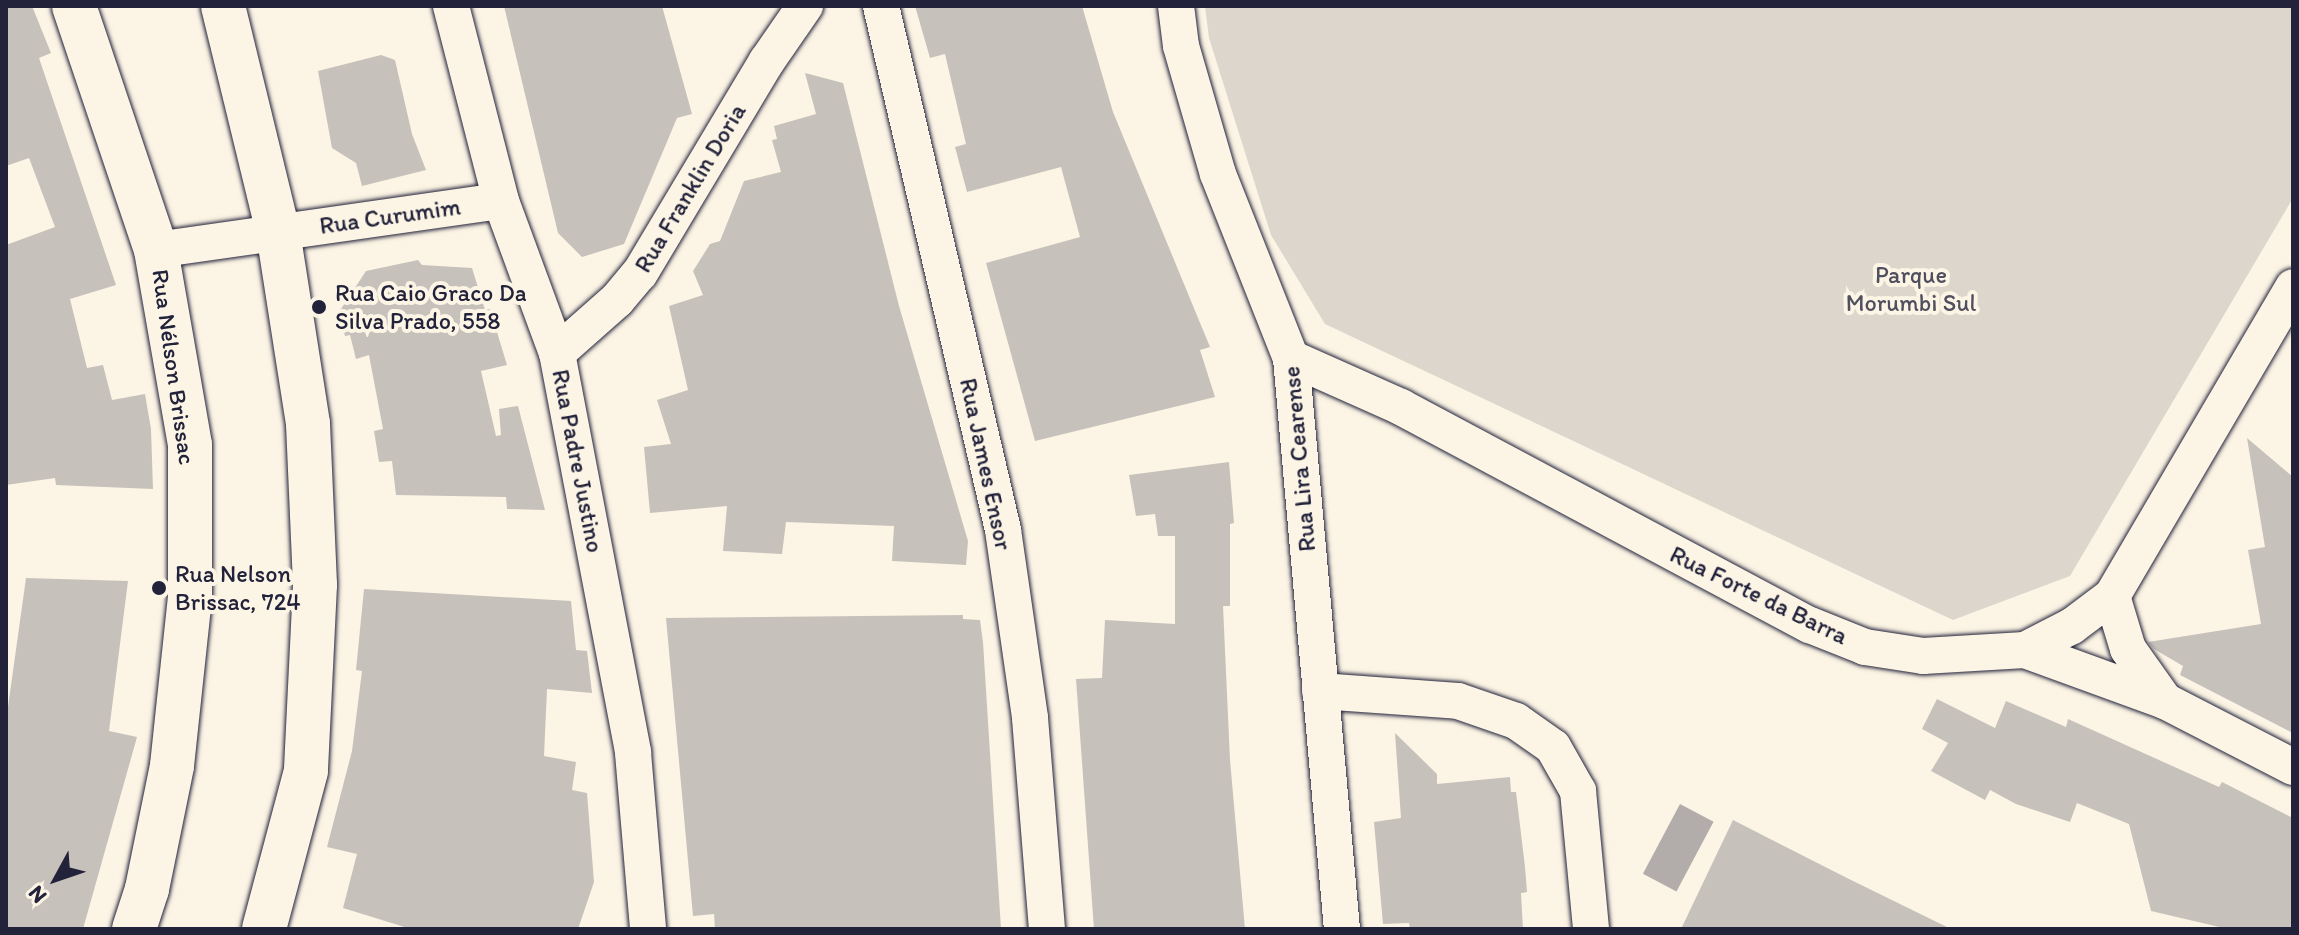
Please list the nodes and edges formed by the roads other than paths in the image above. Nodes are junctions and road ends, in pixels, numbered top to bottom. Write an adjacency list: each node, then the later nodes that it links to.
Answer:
1 (74, 6): 9 (street, Rua Nélson Brissac)
2 (223, 6): 8 (street)
3 (451, 6): 7 (street, Rua Padre Justino)
4 (805, 6): 11 (street, Rua Franklin Doria)
5 (881, 6): 21 (street, Rua James Ensor)
6 (1176, 6): 12 (street, Rua Lira Cearense)
7 (501, 201): 8 (street, Rua Curumim); 11 (street, Rua Padre Justino)
8 (278, 232): 9 (street, Rua Curumim); 19 (street)
9 (156, 250): 18 (street, Rua Nélson Brissac)
10 (2293, 287): 13 (street)
11 (557, 353): 20 (street, Rua Padre Justino)
12 (1291, 358): 14 (street, Rua Forte da Barra); 15 (street, Rua Lira Cearense)
13 (2112, 596): 14 (street); 16 (street)
14 (2025, 650): 16 (street, Rua Forte da Barra)
15 (1320, 691): 22 (street, Rua Lira Cearense); 23 (street)
16 (2165, 701): 17 (street, Rua Forte da Barra)
17 (2293, 767)
18 (134, 929)
19 (264, 929)
20 (648, 929)
21 (1047, 929)
22 (1342, 929)
23 (1591, 929)

